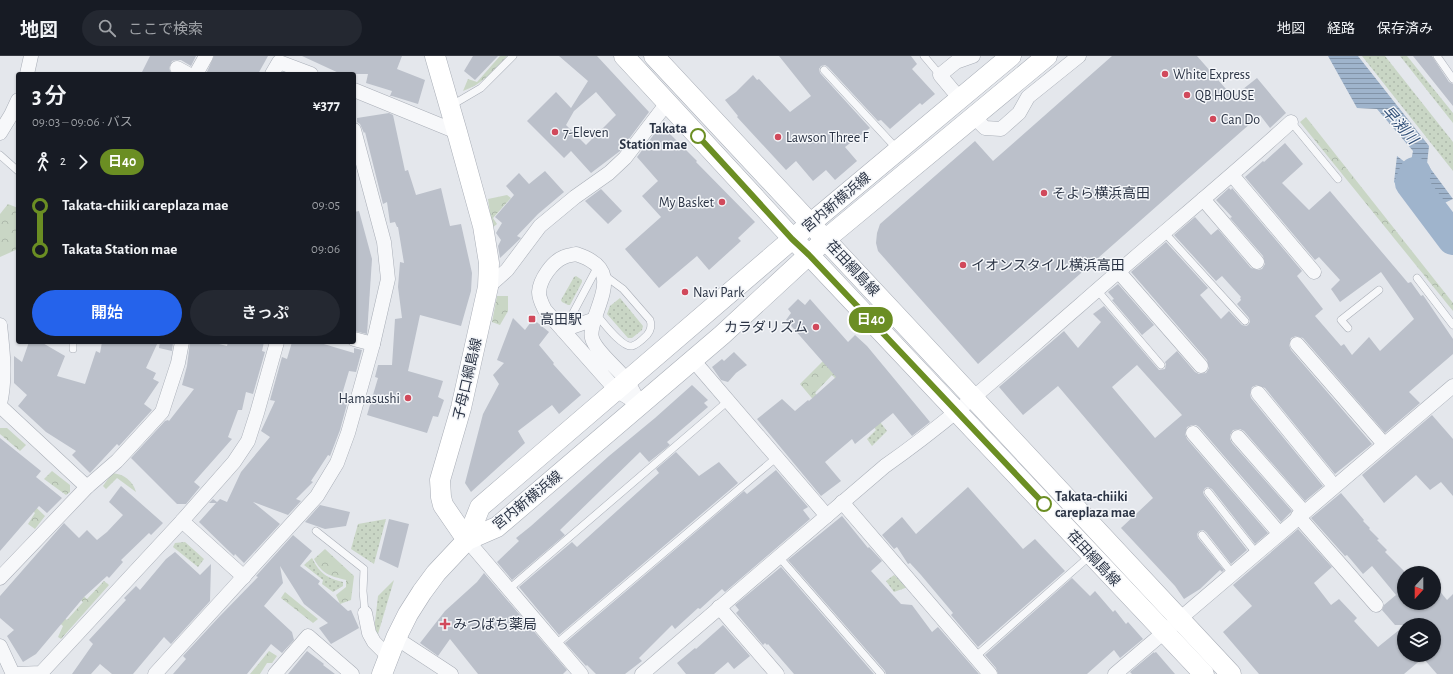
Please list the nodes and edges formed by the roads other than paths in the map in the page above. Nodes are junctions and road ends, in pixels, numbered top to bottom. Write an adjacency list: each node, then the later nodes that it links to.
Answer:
1 (31, 56): 14 (street)
2 (206, 56): 15 (street)
3 (435, 56): 24 (main road, 子母口綱島線)
4 (513, 56): 24 (lane)
5 (624, 56): 22 (main road, 荏田綱島線)
6 (654, 56): 36 (main road, 荏田綱島線)
7 (924, 56): 18 (lane)
8 (973, 56): 18 (street)
9 (1012, 56): 21 (main road, 宮内新横浜線)
10 (1047, 56): 25 (main road, 宮内新横浜線)
11 (1079, 56): 25 (street)
12 (1437, 56): 19 (lane)
13 (824, 70): 30 (lane)
14 (27, 72)
15 (197, 72)
16 (273, 72): 17 (street)
17 (306, 72)
18 (940, 75): 21 (street)
19 (1453, 79)
20 (356, 91): 27 (street)
21 (960, 99): 30 (main road, 宮内新横浜線)
22 (667, 103): 38 (main road, 荏田綱島線); 46 (street)
23 (16, 104): 28 (street)
24 (450, 106): 27 (main road, 子母口綱島線)
25 (974, 117): 39 (main road, 宮内新横浜線)
26 (1292, 122): 33 (street); 34 (lane)
27 (457, 132): 46 (main road, 子母口綱島線)
28 (0, 134)
29 (356, 137): 58 (street)
30 (899, 150): 36 (main road, 宮内新横浜線)
31 (0, 155): 32 (lane)
32 (16, 169)
33 (1232, 175): 35 (street); 44 (street)
34 (1338, 180)
35 (1204, 199): 37 (street); 41 (street)
36 (811, 223): 38 (main road, 宮内新横浜線); 39 (main road, 荏田綱島線)
37 (1164, 232): 43 (street); 50 (lane)
38 (792, 239): 40 (main road, 荏田綱島線); 63 (main road, 宮内新横浜線)
39 (826, 239): 40 (main road, 宮内新横浜線); 66 (main road, 荏田綱島線)
40 (809, 255): 60 (main road, 宮内新横浜線); 70 (main road, 荏田綱島線)
41 (1257, 262)
42 (600, 270): 49 (street); 49 (lane); 54 (lane); 54 (street)
43 (1118, 271): 47 (street); 62 (street)
44 (1314, 272)
45 (1417, 278): 52 (lane)
46 (488, 287): 85 (main road, 子母口綱島線)
47 (1097, 290): 61 (lane); 66 (street)
48 (1379, 290): 53 (lane)
49 (596, 317): 54 (street); 63 (street)
50 (1244, 321)
51 (0, 325): 68 (street)
52 (1453, 325)
53 (1348, 328)
54 (564, 330): 63 (street)
55 (356, 340): 58 (street)
56 (182, 344): 76 (street)
57 (276, 344): 81 (street)
58 (373, 344): 91 (street)
59 (1297, 344): 73 (street)
60 (693, 360): 67 (street); 69 (main road, 宮内新横浜線)
61 (1161, 365)
62 (1201, 366)
63 (622, 385): 69 (street); 85 (main road, 宮内新横浜線)
64 (1453, 386): 73 (street)
65 (1258, 394): 75 (street)
66 (973, 397): 70 (street); 96 (main road, 荏田綱島線)
67 (728, 401): 74 (street); 92 (lane)
68 (0, 405): 76 (street)
69 (640, 405): 85 (main road, 宮内新横浜線)
70 (956, 412): 78 (street); 87 (main road, 荏田綱島線)
71 (1193, 433): 83 (street)
72 (1238, 437): 79 (street)
73 (1384, 444): 75 (street)
74 (776, 457): 80 (street); 99 (lane)
75 (1334, 486): 79 (street)
76 (87, 487): 90 (street)
77 (1208, 492): 86 (lane)
78 (842, 502): 80 (street); 101 (street)
79 (1301, 514): 83 (street); 93 (street)
80 (827, 516): 88 (street)
81 (182, 521): 91 (street); 104 (street)
82 (316, 531): 95 (lane)
83 (1279, 533): 86 (street)
84 (1202, 535): 89 (lane)
85 (467, 540): 92 (street); 98 (main road)
86 (1256, 552): 89 (street)
87 (1091, 555): 97 (main road, 荏田綱島線); 101 (lane)
88 (779, 557): 94 (street); 112 (lane)
89 (1232, 574): 96 (street)
90 (0, 578)
91 (244, 578): 105 (street)
92 (509, 589): 99 (street)
93 (1376, 605)
94 (719, 607): 110 (street); 111 (street)
95 (365, 613): 102 (street)
96 (1179, 618): 97 (street); 116 (main road, 荏田綱島線)
97 (1165, 632): 114 (street); 115 (main road, 荏田綱島線)
98 (396, 638): 102 (main road); 108 (street)
99 (556, 644): 109 (street)
100 (0, 646): 103 (street)
101 (975, 657): 113 (street)
102 (385, 665)
103 (12, 674)
104 (16, 674)
105 (155, 674)
106 (275, 674): 107 (street)
107 (352, 674)
108 (451, 674)
109 (581, 674)
110 (642, 674)
111 (776, 674)
112 (881, 674)
113 (990, 674)
114 (1115, 674)
115 (1204, 674)
116 (1231, 674)

